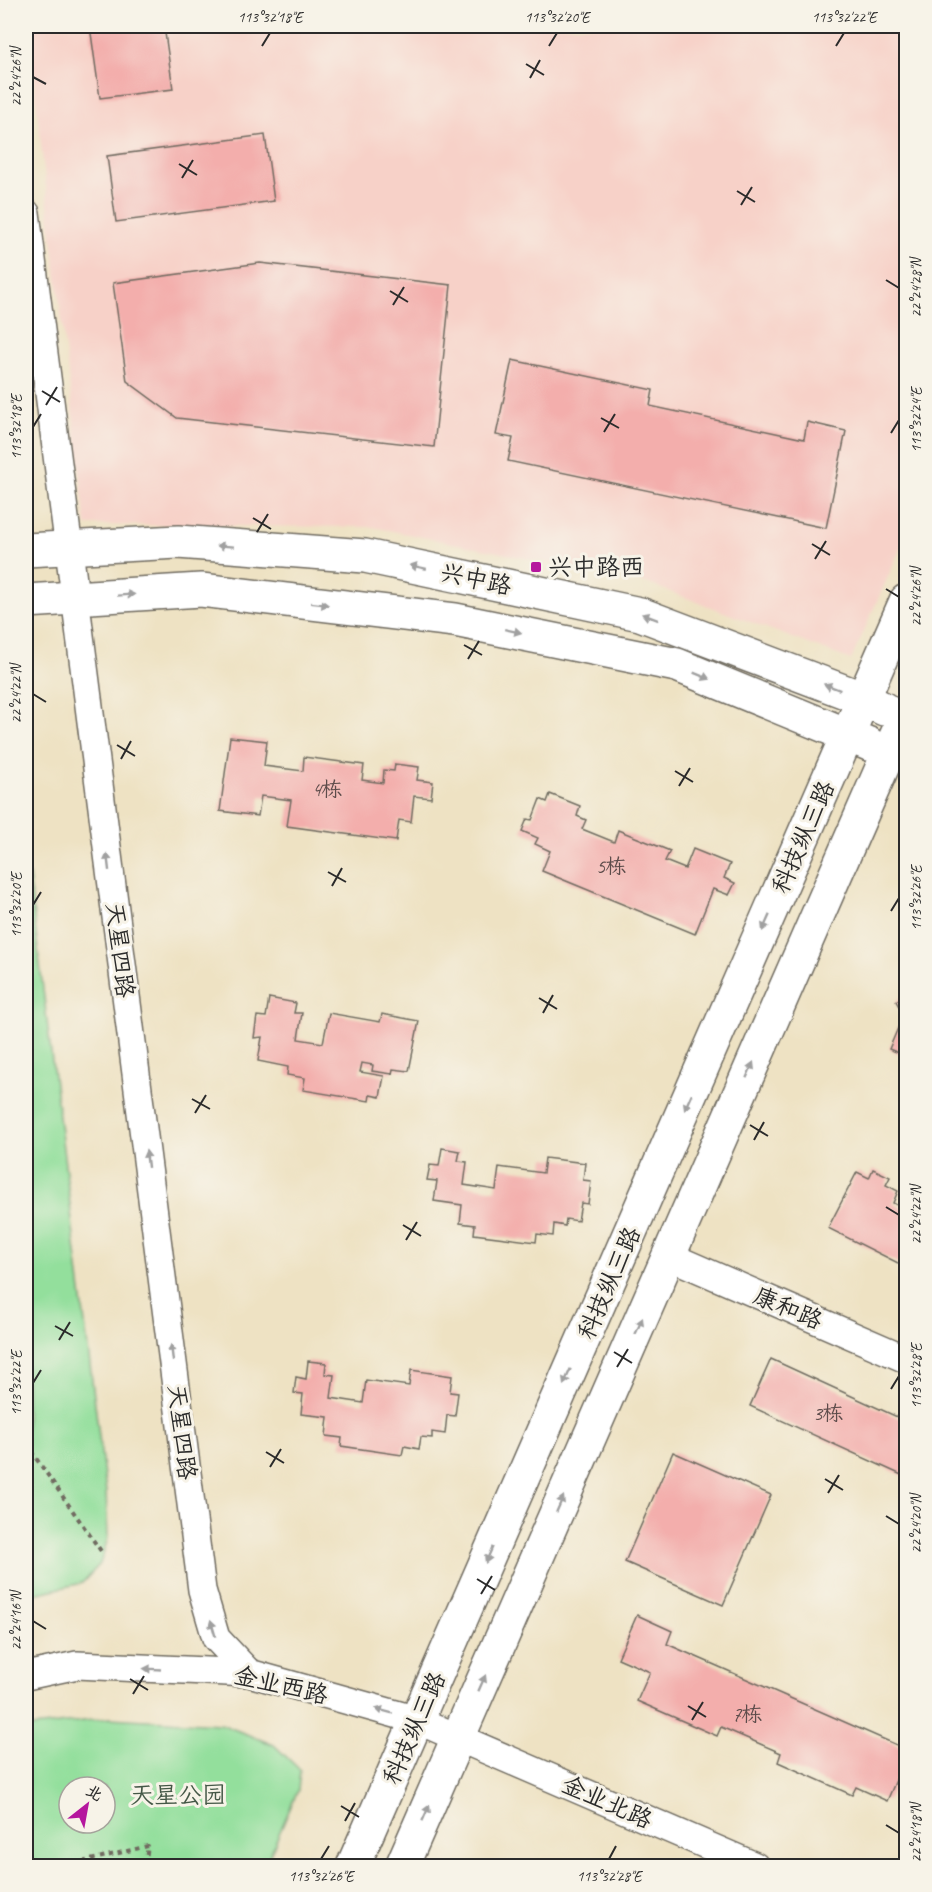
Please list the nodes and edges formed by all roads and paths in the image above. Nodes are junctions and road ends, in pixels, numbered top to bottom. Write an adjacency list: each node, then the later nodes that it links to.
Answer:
1 (26, 213): 2 (street, 天星四路)
2 (67, 548): 3 (street, 兴中路); 4 (street, 天星四路); 7 (street, 兴中路, one-way to 2)
3 (26, 550)
4 (74, 598): 5 (street, 兴中路); 9 (street, 兴中路, one-way to 9); 15 (street, 天星四路, one-way to 4)
5 (26, 601)
6 (906, 601): 7 (street, 科技纵三路)
7 (864, 699): 8 (street, 兴中路); 9 (street, 科技纵三路)
8 (906, 718): 10 (street, 科技纵三路)
9 (848, 735): 10 (street, 兴中路); 17 (street, 科技纵三路, one-way to 17)
10 (898, 756): 11 (street, 科技纵三路, one-way to 10)
11 (669, 1256): 12 (street, 康和路); 18 (street, 科技纵三路, one-way to 11)
12 (906, 1359)
13 (26, 1444): 14 (path)
14 (104, 1554)
15 (249, 1673): 16 (street, 金业西路, one-way to 16); 17 (street, 金业西路, one-way to 15)
16 (26, 1676)
17 (417, 1720): 18 (street, 金业西路); 23 (street, 科技纵三路)
18 (459, 1737): 24 (street, 科技纵三路, one-way to 18); 25 (street, 金业北路)
19 (227, 1863): 22 (path)
20 (65, 1866): 21 (path)
21 (145, 1866)
22 (216, 1866)
23 (353, 1866)
24 (402, 1866)
25 (754, 1866)

